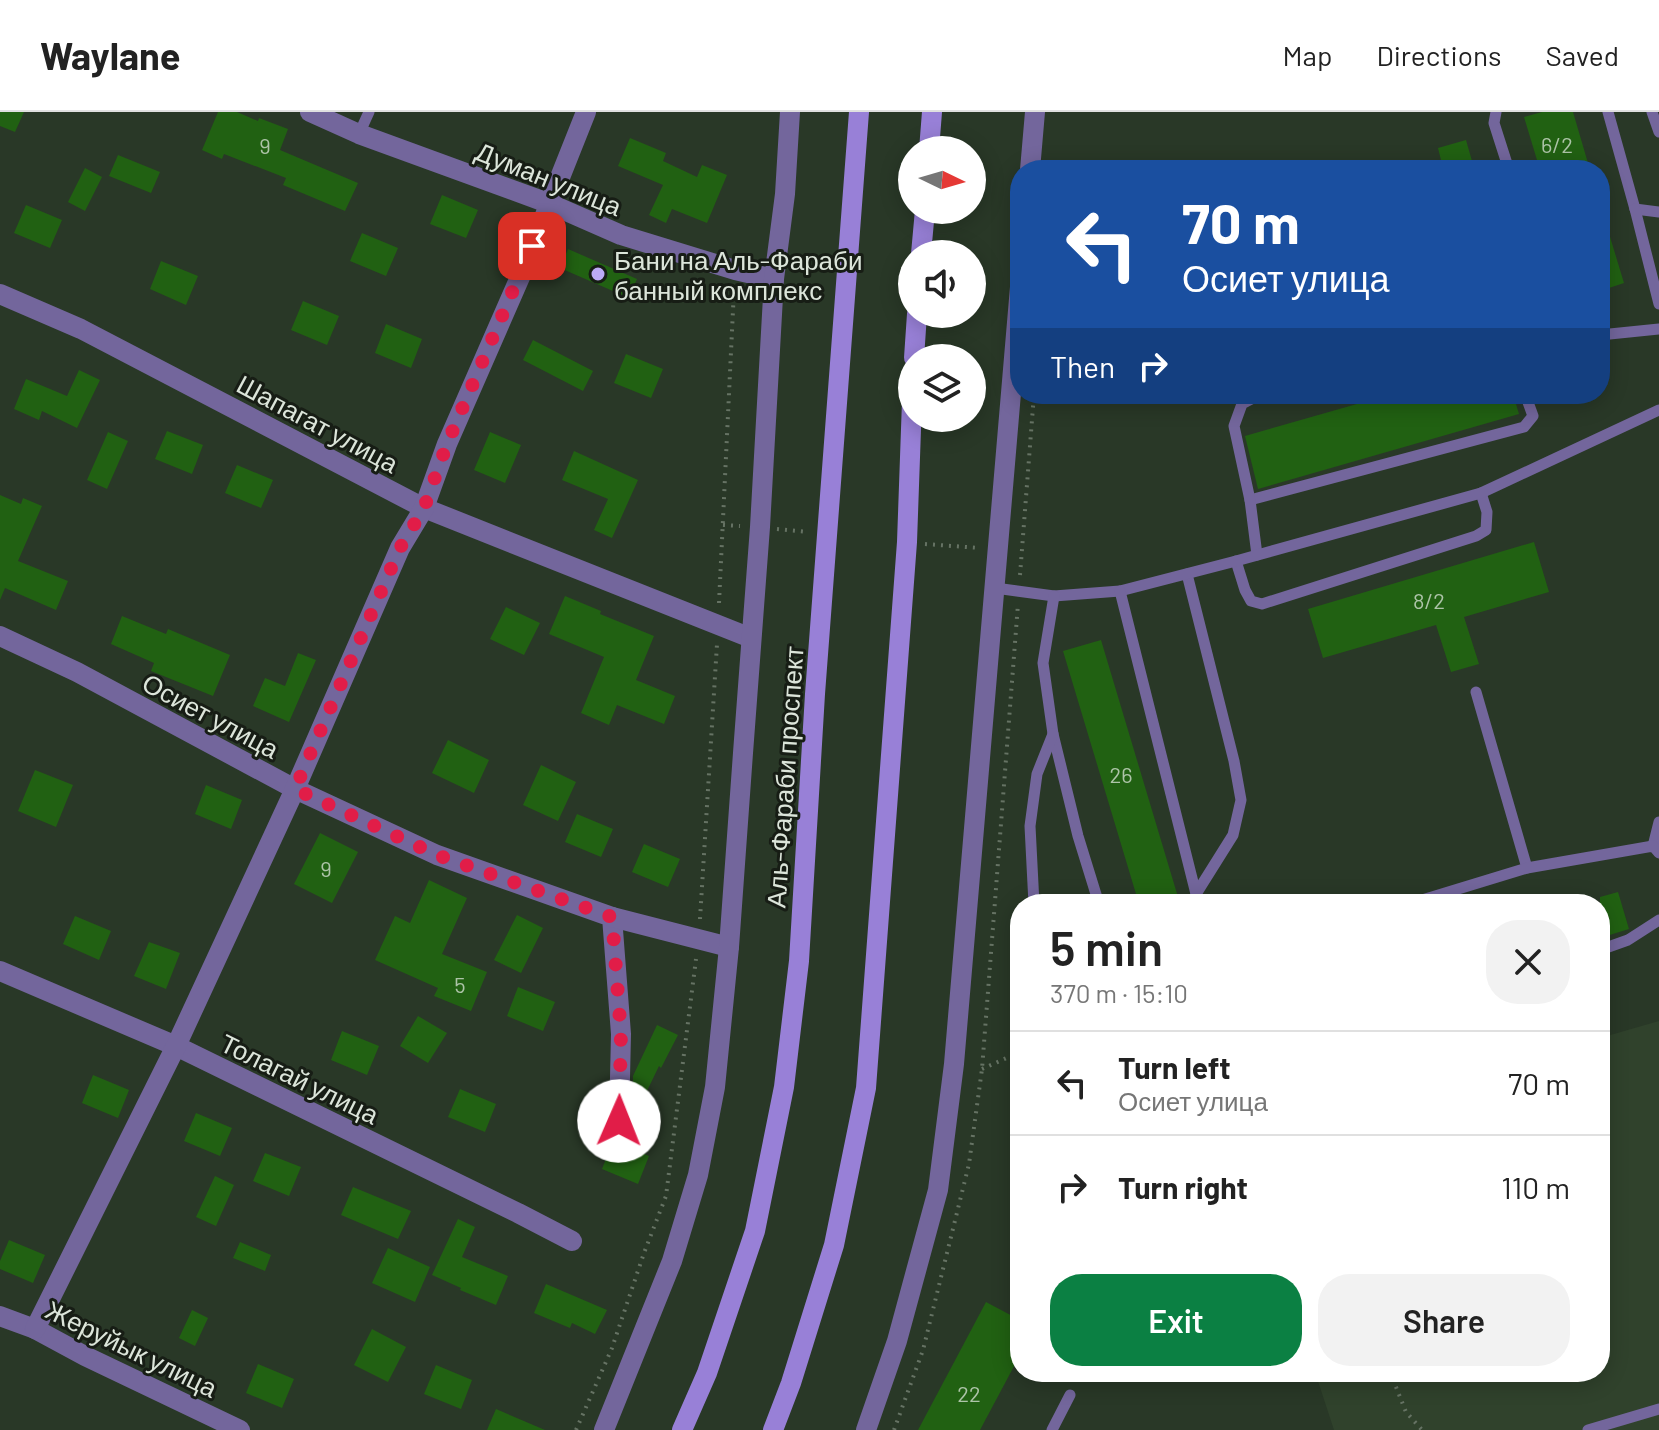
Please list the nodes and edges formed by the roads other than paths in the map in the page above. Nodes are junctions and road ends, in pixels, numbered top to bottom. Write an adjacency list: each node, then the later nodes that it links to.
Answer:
1 (310, 112): 12 (street, Думан улица)
2 (369, 112): 12 (lane)
3 (586, 112): 16 (street)
4 (790, 112): 19 (street)
5 (859, 112): 65 (street, Аль-Фараби проспект)
6 (932, 112): 13 (street)
7 (1035, 112): 14 (street)
8 (1496, 112): 15 (lane)
9 (1608, 112): 17 (lane)
10 (1652, 112): 11 (lane)
11 (1659, 132)
12 (359, 134): 16 (street, Думан улица)
13 (930, 136)
14 (1031, 160)
15 (1506, 160)
16 (548, 203): 19 (street, Думан улица); 31 (street)
17 (1635, 209): 18 (lane); 21 (lane)
18 (1659, 212)
19 (774, 279): 39 (street)
20 (0, 294): 31 (street, Шапагат улица)
21 (1659, 304)
22 (1659, 329): 23 (lane)
23 (1610, 334)
24 (1010, 404): 35 (street)
25 (1242, 404): 30 (lane)
26 (1529, 404): 30 (lane)
27 (1659, 410): 29 (lane)
28 (911, 432): 66 (street)
29 (1481, 493): 32 (lane); 33 (lane)
30 (1250, 500): 32 (lane)
31 (424, 508): 39 (street, Шапагат улица); 42 (street)
32 (1257, 555): 33 (lane)
33 (1236, 561): 34 (lane)
34 (1187, 574): 36 (lane); 49 (lane)
35 (995, 588): 37 (lane); 67 (street)
36 (1120, 591): 37 (lane); 48 (lane)
37 (1054, 596): 41 (lane)
38 (0, 636): 42 (street, Осиет улица)
39 (751, 638): 54 (street)
40 (1476, 692): 45 (lane)
41 (1053, 734): 46 (lane); 47 (lane)
42 (295, 789): 51 (street, Осиет улица); 56 (street)
43 (1659, 822): 44 (lane)
44 (1656, 849): 45 (lane)
45 (1527, 868): 50 (lane)
46 (1033, 894)
47 (1096, 894)
48 (1194, 894)
49 (1198, 894)
50 (1442, 894)
51 (612, 917): 54 (street, Осиет улица); 57 (street)
52 (1659, 920): 53 (lane)
53 (1610, 946)
54 (729, 947): 64 (street)
55 (0, 971): 56 (street, Толагай улица)
56 (176, 1046): 58 (street, Толагай улица); 60 (street)
57 (619, 1121)
58 (572, 1241)
59 (0, 1316): 60 (street, Жеруйык улица)
60 (35, 1329): 63 (street, Жеруйык улица)
61 (1070, 1395): 68 (lane)
62 (1659, 1409): 69 (lane)
63 (240, 1430)
64 (604, 1430)
65 (682, 1430)
66 (773, 1430)
67 (866, 1430)
68 (1052, 1430)
69 (1588, 1430)

